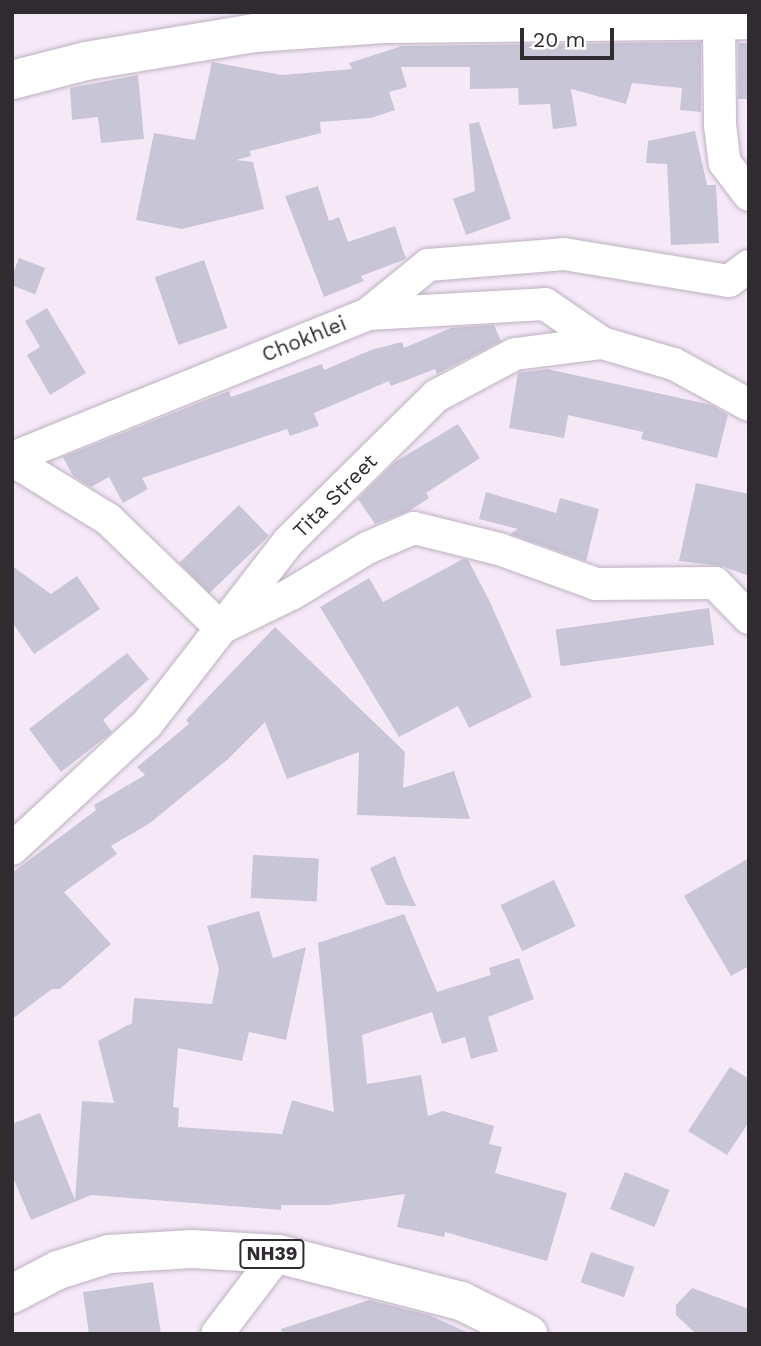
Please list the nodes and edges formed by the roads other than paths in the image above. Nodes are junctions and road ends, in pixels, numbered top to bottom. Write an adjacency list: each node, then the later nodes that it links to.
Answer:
1 (612, 16): 2 (highway); 3 (highway)
2 (734, 22): 4 (street)
3 (12, 80)
4 (749, 195)
5 (749, 265): 6 (street)
6 (368, 314): 7 (street, Chokhlei); 9 (street, Chokhlei)
7 (602, 343): 8 (street, Tita Street); 11 (street, Tita Street)
8 (749, 405)
9 (12, 459): 11 (street)
10 (749, 618): 11 (street)
11 (221, 628): 12 (street, Tita Street)
12 (12, 849)
13 (278, 1254): 14 (highway, NH39); 15 (street); 16 (highway, NH39)
14 (12, 1294)
15 (217, 1334)
16 (528, 1334)

